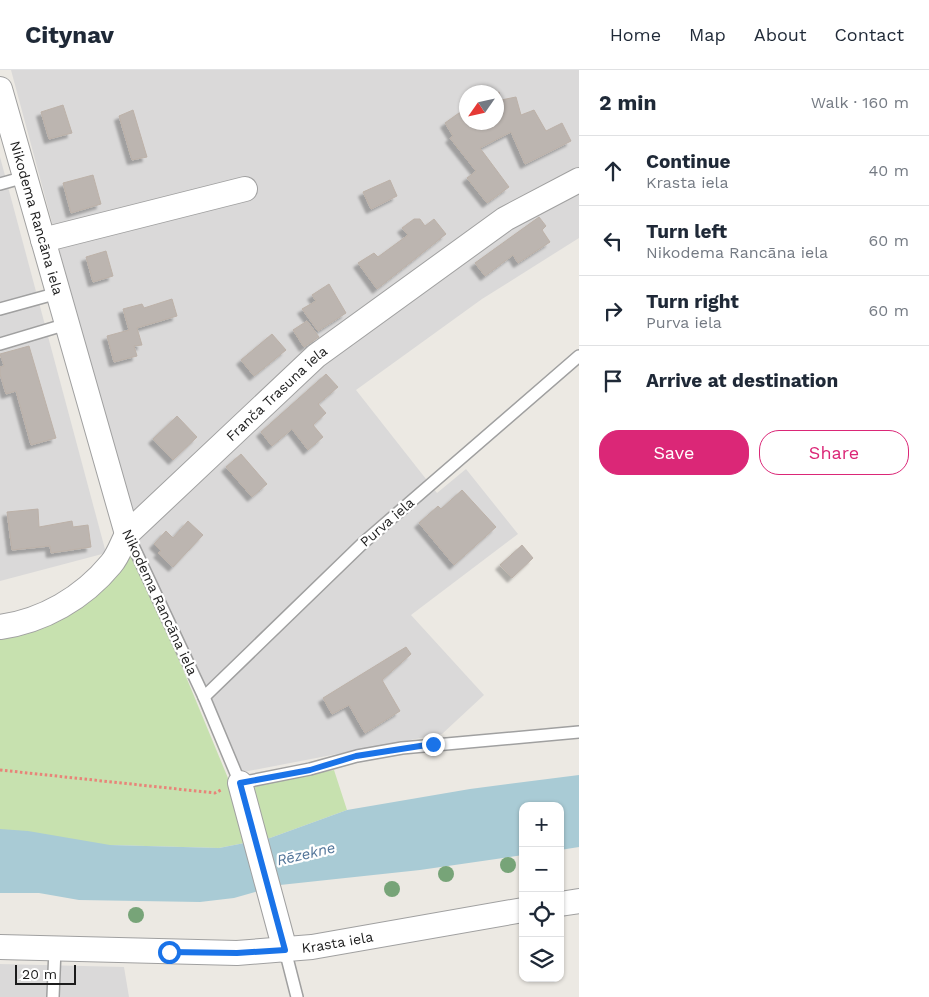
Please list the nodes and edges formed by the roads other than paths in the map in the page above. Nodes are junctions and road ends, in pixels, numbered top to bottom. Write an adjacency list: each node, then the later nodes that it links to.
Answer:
1 (0, 88): 2 (street, Nikodema Rancāna iela)
2 (6, 129): 3 (street, Nikodema Rancāna iela)
3 (26, 177): 5 (lane); 7 (street, Nikodema Rancāna iela)
4 (579, 180): 13 (street, Franča Trasuna iela)
5 (0, 184)
6 (244, 189): 7 (street)
7 (43, 240): 8 (street, Nikodema Rancāna iela)
8 (58, 293): 9 (lane); 10 (street, Nikodema Rancāna iela)
9 (0, 309)
10 (67, 324): 11 (lane); 13 (street, Nikodema Rancāna iela)
11 (0, 344)
12 (579, 356): 15 (lane, Purva iela)
13 (127, 534): 14 (street, Franča Trasuna iela); 15 (lane, Nikodema Rancāna iela)
14 (0, 627)
15 (204, 697): 17 (lane, Nikodema Rancāna iela)
16 (579, 732): 17 (lane)
17 (240, 783): 23 (street, Nikodema Rancāna iela)
18 (579, 901): 19 (street)
19 (564, 903)
20 (519, 911): 23 (street, Krasta iela)
21 (0, 947): 22 (street, Krasta iela)
22 (55, 949): 23 (street, Krasta iela); 24 (lane)
23 (285, 950): 25 (lane, Nikodema Rancāna iela)
24 (53, 997)
25 (298, 997)

